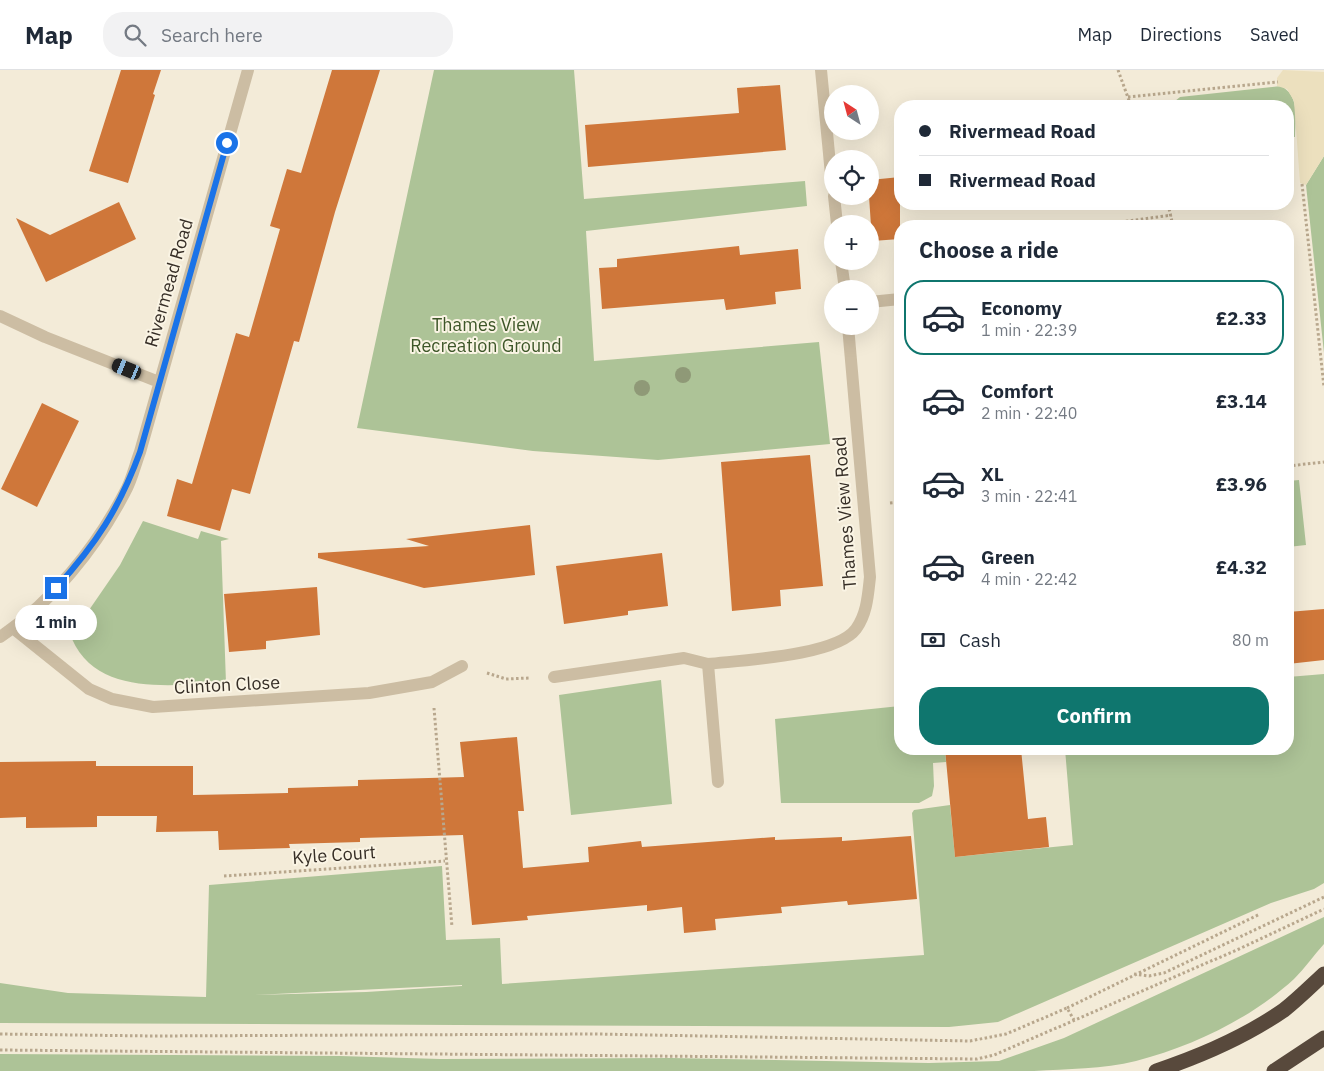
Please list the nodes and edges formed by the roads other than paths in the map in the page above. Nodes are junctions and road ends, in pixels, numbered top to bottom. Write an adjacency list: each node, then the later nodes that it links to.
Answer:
1 (248, 70): 8 (street, Rivermead Road)
2 (821, 70): 3 (street)
3 (829, 150)
4 (894, 300): 5 (street)
5 (879, 301)
6 (0, 316): 8 (street)
7 (849, 335): 11 (street, Thames View Road)
8 (160, 382): 9 (street, Rivermead Road)
9 (13, 628): 10 (street, Rivermead Road); 12 (street, Clinton Close)
10 (0, 637)
11 (708, 664): 13 (street, Thames View Road); 14 (street)
12 (462, 666)
13 (554, 677)
14 (718, 782)
15 (1324, 974): 17 (highway)
16 (1324, 1038): 18 (highway)
17 (1156, 1071)
18 (1274, 1071)

